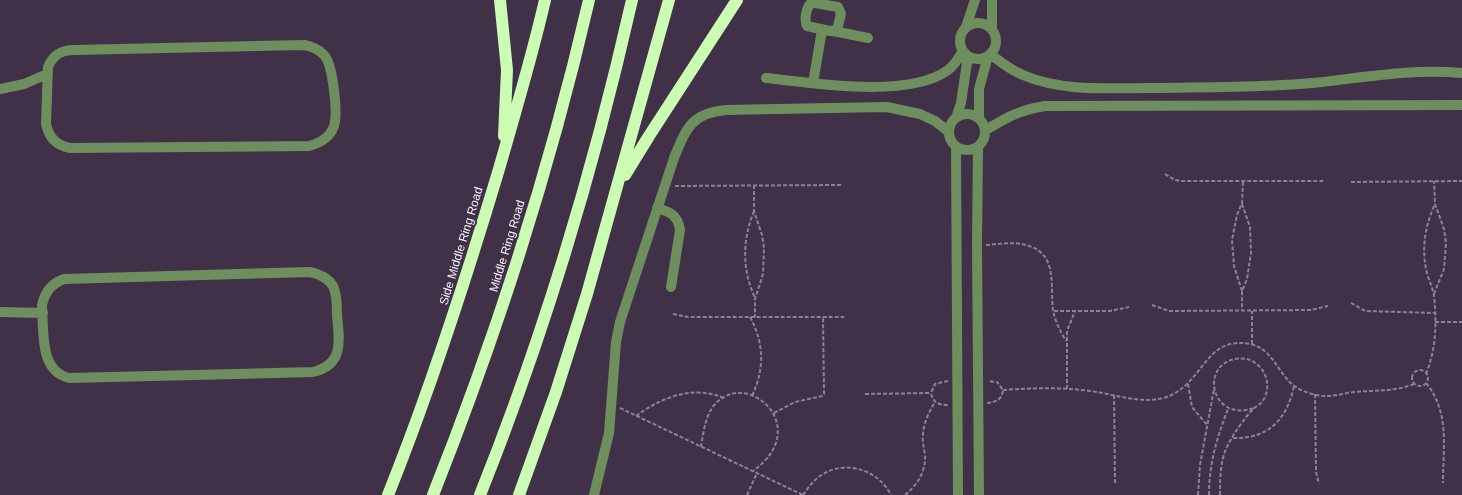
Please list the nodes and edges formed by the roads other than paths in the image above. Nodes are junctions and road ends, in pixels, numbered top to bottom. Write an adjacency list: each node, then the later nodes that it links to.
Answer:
1 (500, 0): 28 (highway)
2 (545, 0): 28 (highway, Side Middle Ring Road)
3 (589, 0): 35 (highway, Middle Ring Road)
4 (632, 0): 36 (highway)
5 (669, 0): 29 (highway)
6 (737, 0): 29 (highway)
7 (975, 0): 9 (street)
8 (992, 0): 11 (street)
9 (966, 27): 11 (street); 14 (street)
10 (822, 30): 12 (street); 12 (street); 19 (street)
11 (992, 30): 15 (street)
12 (833, 31): 13 (street)
13 (868, 38)
14 (966, 54): 15 (street); 19 (street); 22 (street)
15 (989, 55): 16 (street); 23 (street)
16 (1462, 73)
17 (47, 74): 17 (street); 20 (street)
18 (766, 78): 19 (street)
19 (813, 83)
20 (0, 89)
21 (1462, 106): 24 (street)
22 (956, 118): 23 (street); 25 (street)
23 (979, 118): 24 (street)
24 (986, 130): 27 (street)
25 (949, 132): 26 (street); 30 (street)
26 (956, 146): 27 (street); 39 (street)
27 (978, 147): 40 (street)
28 (499, 167): 34 (highway, Side Middle Ring Road)
29 (614, 196): 37 (highway)
30 (657, 208): 31 (street); 38 (street)
31 (671, 286)
32 (0, 312): 33 (street)
33 (43, 313): 33 (street)
34 (388, 495)
35 (433, 495)
36 (480, 495)
37 (520, 495)
38 (594, 495)
39 (958, 495)
40 (979, 495)

